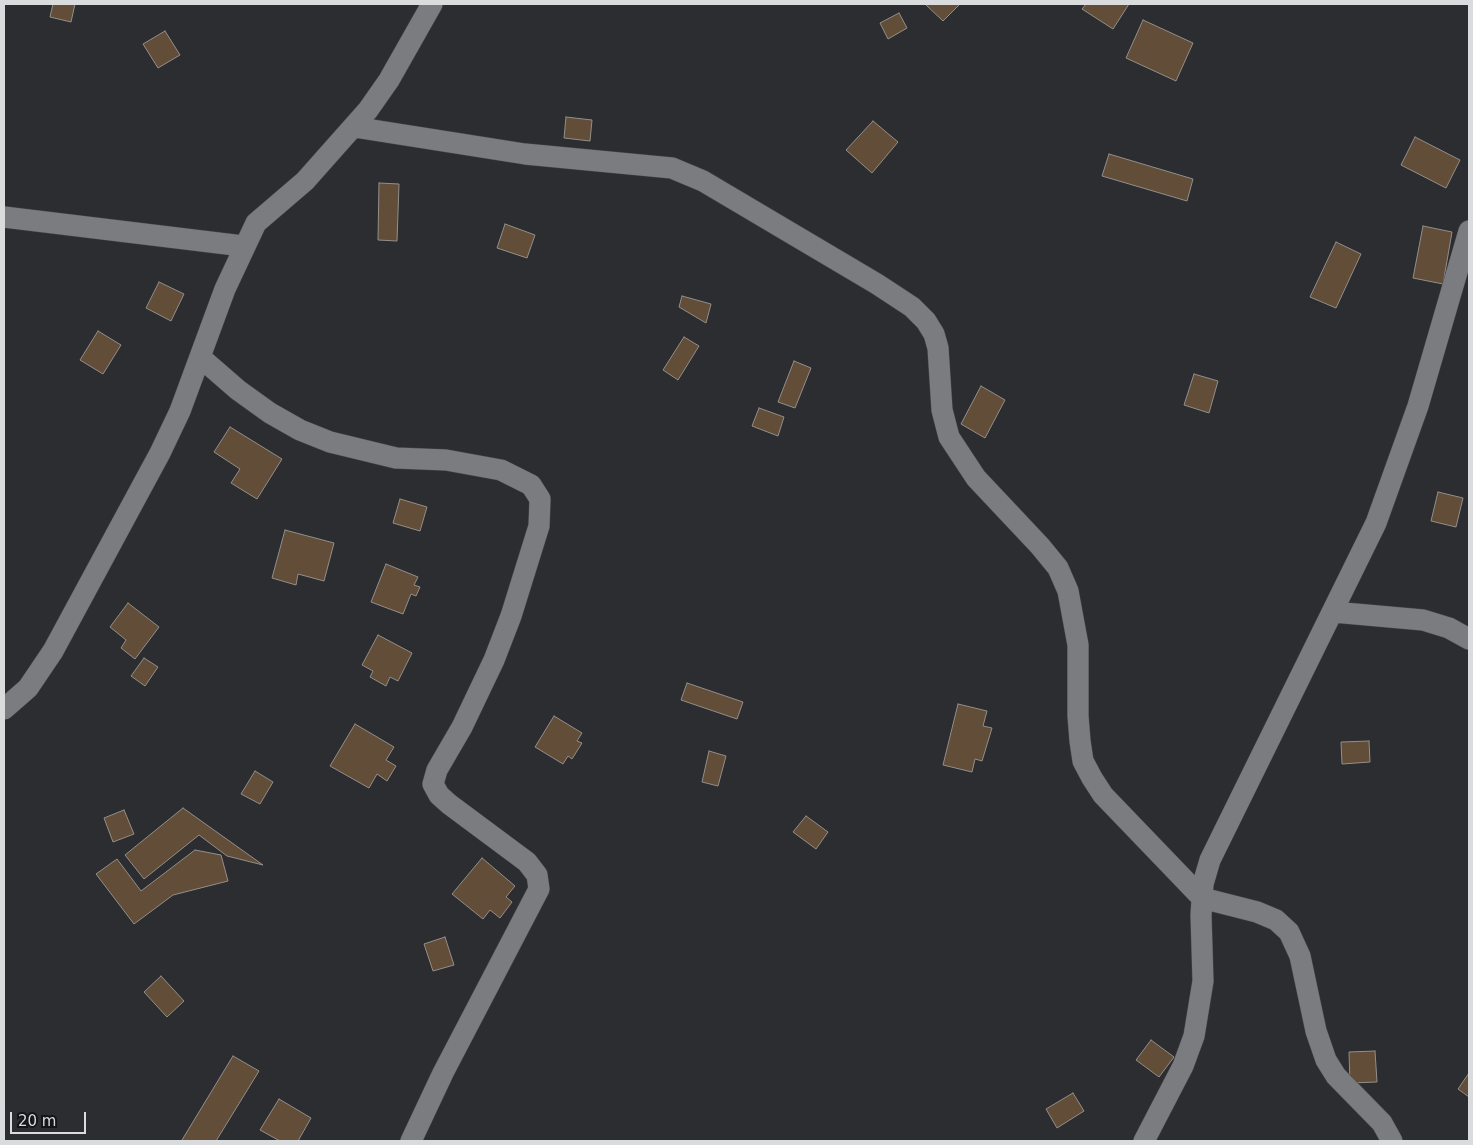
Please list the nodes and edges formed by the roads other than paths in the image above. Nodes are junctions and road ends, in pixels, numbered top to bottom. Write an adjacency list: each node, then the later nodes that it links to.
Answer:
1 (432, 4): 2 (street)
2 (354, 127): 5 (street); 10 (street)
3 (4, 217): 5 (street)
4 (1469, 230): 7 (street)
5 (243, 246): 6 (street)
6 (200, 357): 9 (street); 11 (street)
7 (1334, 612): 8 (street); 10 (street)
8 (1469, 639)
9 (4, 709)
10 (1202, 898): 12 (street); 13 (street)
11 (411, 1141)
12 (1144, 1141)
13 (1392, 1141)

